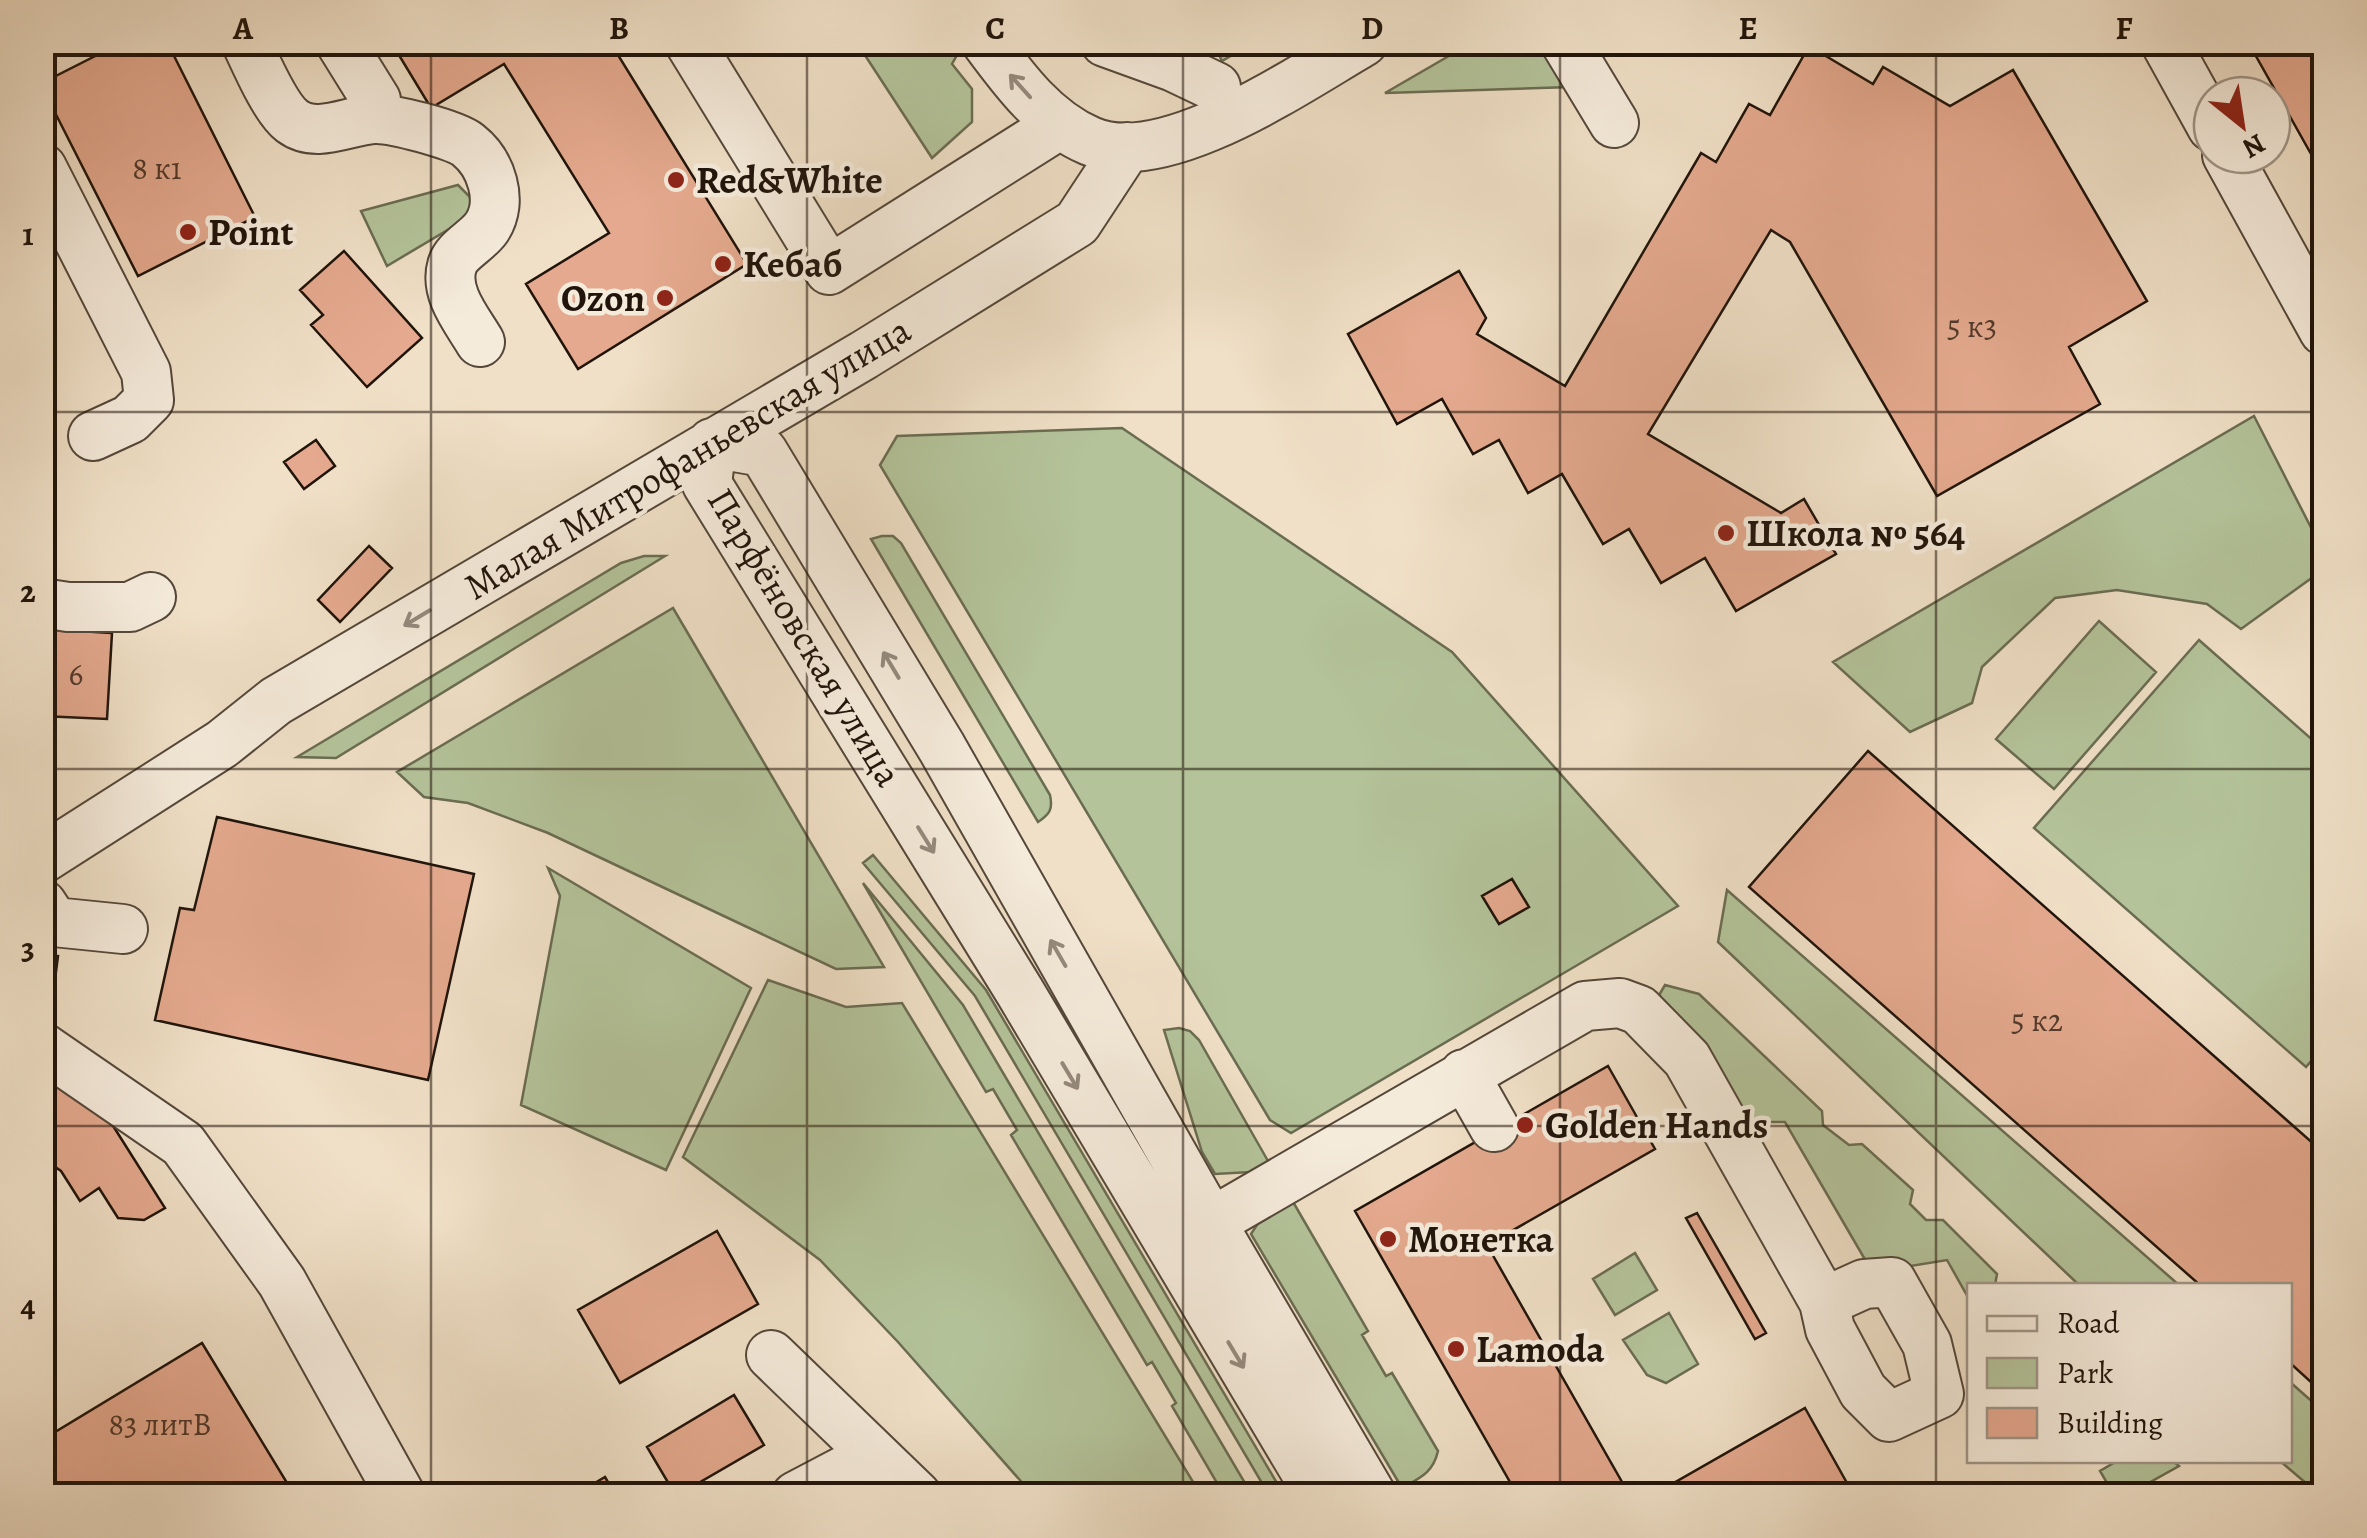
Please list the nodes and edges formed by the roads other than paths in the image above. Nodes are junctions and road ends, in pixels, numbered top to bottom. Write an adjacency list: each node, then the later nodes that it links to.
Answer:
1 (246, 42): 12 (street)
2 (340, 42): 12 (street)
3 (689, 42): 14 (street)
4 (986, 42): 14 (street, one-way to 4)
5 (1106, 42): 11 (street)
6 (1193, 42): 11 (street)
7 (1362, 42): 11 (street)
8 (1565, 42): 13 (street)
9 (2165, 42): 10 (street)
10 (2192, 91)
11 (1224, 101): 15 (street)
12 (376, 118): 19 (street)
13 (1614, 123)
14 (1060, 125): 15 (street)
15 (1126, 147): 21 (street, Малая Митрофаньевская улица); 22 (street, Малая Митрофаньевская улица)
16 (42, 168): 20 (street)
17 (2239, 175): 18 (street)
18 (2317, 300)
19 (480, 342)
20 (93, 436)
21 (763, 452): 22 (street, Парфёновская улица); 31 (street, Парфёновская улица, one-way to 21)
22 (710, 463): 25 (street, Малая Митрофаньевская улица); 31 (street, Парфёновская улица, one-way to 31)
23 (151, 597): 24 (street)
24 (42, 603)
25 (42, 860)
26 (42, 904): 27 (street)
27 (123, 930)
28 (42, 1047): 35 (street)
29 (1464, 1074): 30 (street); 31 (street); 32 (street)
30 (1494, 1127)
31 (1191, 1234): 38 (street, Парфёновская улица, one-way to 38); 39 (street, Парфёновская улица)
32 (1824, 1302)
33 (771, 1355): 34 (street)
34 (874, 1455): 36 (street); 37 (street)
35 (401, 1496)
36 (796, 1496)
37 (917, 1496)
38 (1320, 1496)
39 (1372, 1496)

